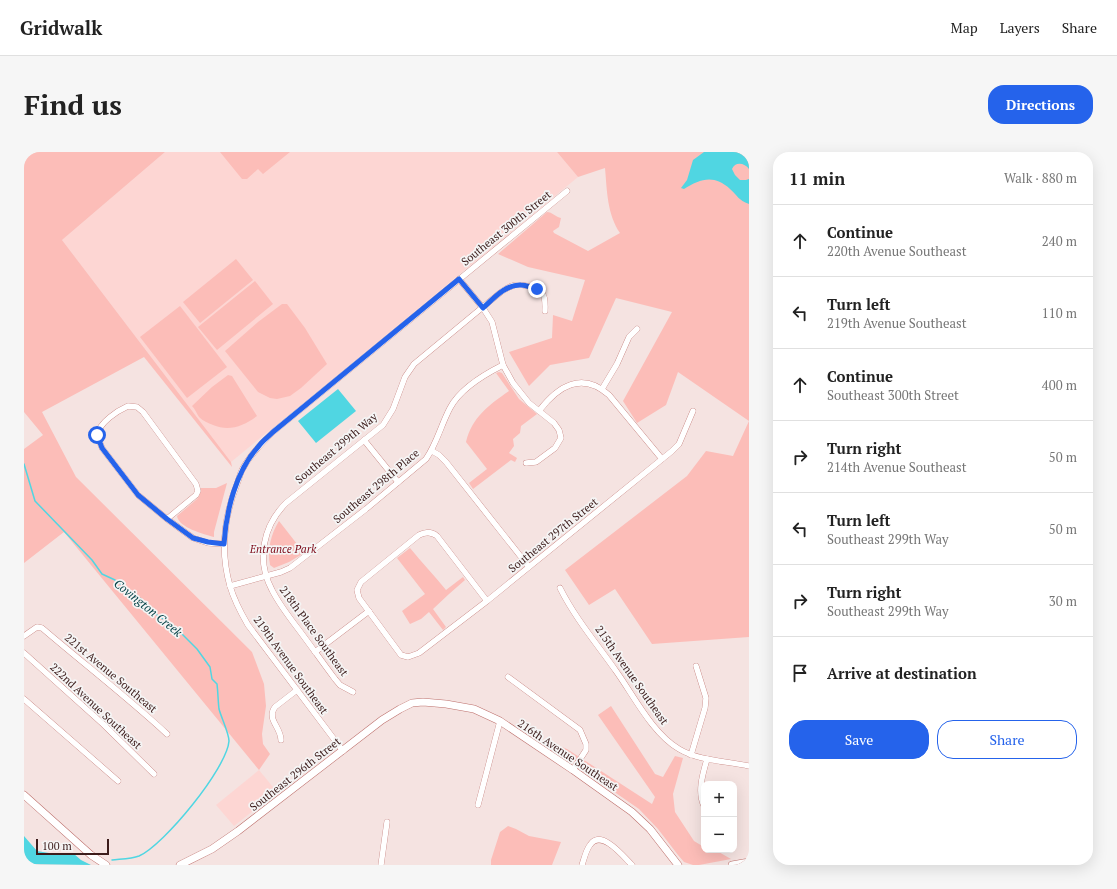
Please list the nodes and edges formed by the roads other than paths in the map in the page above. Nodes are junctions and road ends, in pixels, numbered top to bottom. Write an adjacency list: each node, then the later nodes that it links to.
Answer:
1 (567, 191): 2 (street, Southeast 300th Street)
2 (459, 279): 3 (street); 14 (street, Southeast 300th Street)
3 (483, 308): 4 (street, Southeast 299th Way); 6 (street); 10 (street, Southeast 299th Way)
4 (545, 311)
5 (637, 329): 7 (street)
6 (503, 365): 8 (street); 11 (street, Southeast 298th Place)
7 (602, 389): 8 (street); 12 (street)
8 (539, 411): 13 (street)
9 (693, 411): 12 (street, Southeast 297th Street)
10 (364, 440): 15 (street); 19 (street, Southeast 299th Way)
11 (432, 451): 15 (street, Southeast 298th Place); 18 (street)
12 (662, 459): 18 (street, Southeast 297th Street)
13 (526, 463)
14 (242, 470): 17 (street, 219th Avenue Southeast)
15 (398, 482): 19 (street, Southeast 298th Place)
16 (167, 519): 16 (street); 17 (street)
17 (224, 544): 20 (street, 219th Avenue Southeast)
18 (529, 567): 22 (street, Southeast 297th Street)
19 (266, 576): 20 (street, Southeast 298th Place); 25 (street, 218th Place Southeast)
20 (230, 586): 29 (street, 219th Avenue Southeast)
21 (560, 588): 37 (street, 215th Avenue Southeast)
22 (487, 601): 23 (street, Southeast 297th Street); 23 (street)
23 (369, 611): 25 (street)
24 (24, 636): 34 (street, 221st Avenue Southeast)
25 (315, 652): 30 (street, 218th Place Southeast)
26 (24, 653): 41 (street, 222nd Avenue Southeast)
27 (696, 666): 37 (street)
28 (508, 677): 40 (street)
29 (297, 690): 35 (street); 36 (street, 219th Avenue Southeast)
30 (353, 692)
31 (24, 699): 42 (street)
32 (423, 702): 33 (street, 216th Avenue Southeast); 36 (street, Southeast 296th Street)
33 (500, 721): 40 (street, 216th Avenue Southeast); 45 (street)
34 (167, 734)
35 (281, 740)
36 (342, 751): 49 (street, Southeast 296th Street)
37 (691, 755): 38 (street, 215th Avenue Southeast)
38 (707, 759): 39 (street, 215th Avenue Southeast); 43 (street)
39 (749, 766)
40 (573, 770): 53 (street, 216th Avenue Southeast)
41 (154, 774)
42 (118, 781)
43 (702, 781)
44 (24, 795): 48 (street)
45 (478, 805)
46 (387, 822): 50 (street)
47 (749, 862): 54 (street)
48 (106, 865)
49 (180, 865)
50 (381, 865)
51 (582, 865): 52 (street)
52 (632, 865)
53 (678, 865)
54 (732, 865)

